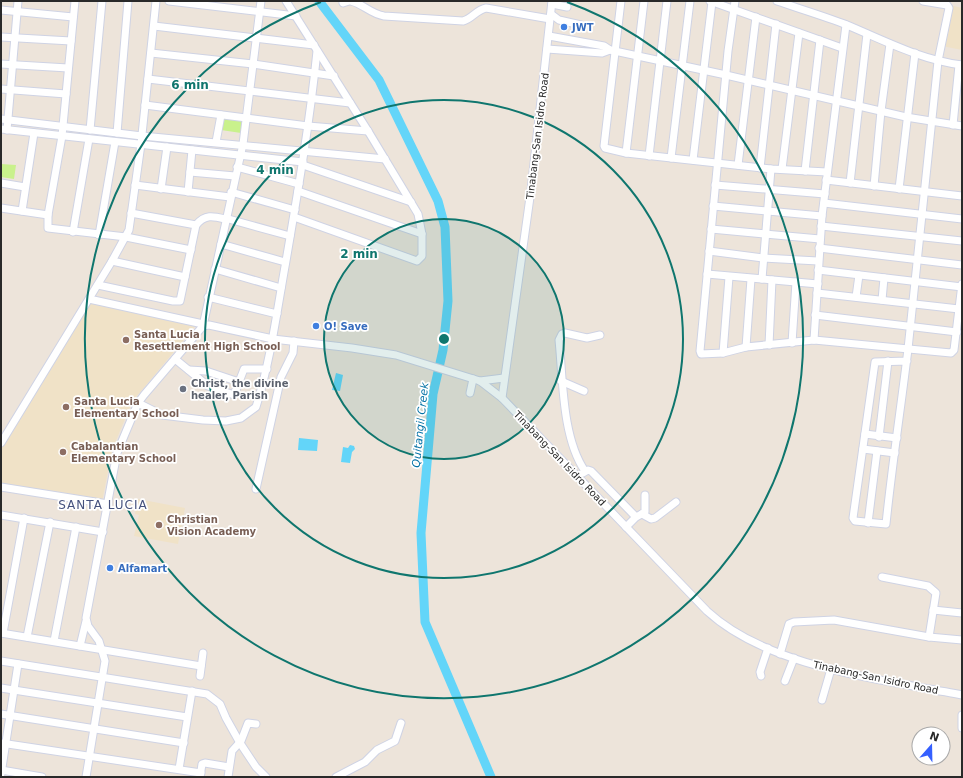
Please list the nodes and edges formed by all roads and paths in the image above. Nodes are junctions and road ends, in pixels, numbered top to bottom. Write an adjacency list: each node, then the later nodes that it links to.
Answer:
1 (18, 1): 24 (street)
2 (75, 1): 28 (street)
3 (102, 1): 87 (street)
4 (128, 1): 90 (street)
5 (156, 1): 33 (street)
6 (169, 1): 17 (street)
7 (261, 1): 25 (street)
8 (286, 1): 26 (street)
9 (621, 1): 46 (street)
10 (644, 1): 49 (street)
11 (667, 1): 50 (street)
12 (690, 1): 56 (street)
13 (711, 1): 23 (street); 58 (street)
14 (736, 1): 23 (street)
15 (777, 1): 32 (street)
16 (923, 1): 20 (street)
17 (177, 2): 25 (street)
18 (347, 2): 27 (street)
19 (552, 2): 21 (street); 27 (street, Tinabang-San Isidro Road)
20 (950, 3): 51 (street)
21 (567, 7)
22 (1, 10): 24 (street)
23 (734, 10): 29 (street); 60 (street)
24 (18, 12): 28 (street); 38 (street)
25 (260, 12): 26 (street); 39 (street)
26 (296, 16): 43 (street)
27 (551, 16): 30 (street); 36 (street, Tinabang-San Isidro Road)
28 (73, 17): 41 (street)
29 (756, 17): 31 (street); 63 (street)
30 (581, 24)
31 (776, 24): 34 (street); 64 (street)
32 (846, 24): 35 (street); 44 (street)
33 (154, 26): 39 (street); 47 (street)
34 (799, 33): 40 (street); 68 (street)
35 (867, 34): 42 (street); 75 (street)
36 (549, 36): 45 (street, Tinabang-San Isidro Road); 46 (street)
37 (1, 37): 38 (street)
38 (15, 38): 41 (street); 54 (street)
39 (256, 38): 43 (street); 53 (street)
40 (820, 40): 44 (street); 70 (street)
41 (71, 41): 57 (street)
42 (890, 44): 48 (street); 76 (street)
43 (315, 48): 59 (street); 61 (street)
44 (842, 48): 72 (street)
45 (547, 49): 46 (street); 210 (street, Tinabang-San Isidro Road)
46 (613, 50): 49 (street); 101 (street)
47 (151, 53): 53 (street); 62 (street)
48 (915, 53): 51 (street); 78 (street)
49 (638, 55): 50 (street); 101 (street)
50 (659, 60): 56 (street); 103 (street)
51 (938, 61): 55 (street); 81 (street)
52 (1, 64): 54 (street)
53 (253, 64): 59 (street); 67 (street)
54 (13, 65): 57 (street); 66 (street)
55 (960, 65): 82 (street)
56 (682, 66): 58 (street); 104 (street)
57 (68, 68): 69 (street)
58 (704, 71): 60 (street); 106 (street)
59 (315, 74): 61 (street); 71 (street)
60 (726, 75): 63 (street); 107 (street)
61 (334, 76): 73 (street)
62 (148, 79): 67 (street); 74 (street)
63 (747, 81): 64 (street); 109 (street)
64 (770, 86): 68 (street); 111 (street)
65 (1, 89): 66 (street)
66 (11, 90): 69 (street); 80 (street)
67 (249, 90): 71 (street); 79 (street)
68 (792, 90): 70 (street); 113 (street)
69 (66, 94): 85 (street)
70 (814, 95): 72 (street); 114 (street)
71 (312, 98): 73 (street); 83 (street)
72 (836, 101): 75 (street); 117 (street)
73 (350, 103): 88 (street)
74 (146, 105): 77 (street); 92 (street)
75 (859, 106): 76 (street); 118 (street)
76 (881, 111): 78 (street); 122 (street)
77 (221, 114): 79 (street); 95 (street)
78 (906, 117): 81 (street); 126 (street)
79 (245, 118): 83 (street); 97 (street)
80 (5, 119): 85 (street); 86 (street)
81 (931, 122): 82 (street); 129 (street)
82 (953, 125): 84 (street)
83 (308, 126): 88 (street); 100 (street)
84 (962, 126)
85 (63, 127): 87 (street); 91 (street)
86 (4, 129): 89 (street)
87 (90, 130): 90 (street)
88 (368, 131): 105 (street)
89 (34, 133): 91 (street); 123 (street)
90 (117, 133): 92 (street)
91 (62, 136): 93 (street); 142 (street)
92 (142, 136): 95 (street); 96 (street)
93 (89, 139): 94 (street); 149 (street)
94 (115, 142): 96 (street); 151 (street)
95 (216, 142): 97 (street)
96 (141, 144): 98 (street); 120 (street)
97 (242, 144): 100 (street); 102 (street)
98 (168, 147): 99 (street); 125 (street)
99 (192, 150): 102 (street); 115 (street)
100 (305, 152): 105 (street); 108 (street)
101 (626, 153): 103 (street)
102 (241, 154): 108 (street); 110 (street)
103 (649, 156): 104 (street)
104 (671, 158): 106 (street)
105 (385, 159): 133 (street)
106 (693, 160): 107 (street)
107 (716, 162): 109 (street); 121 (street)
108 (303, 163): 124 (street); 133 (street)
109 (738, 165): 111 (street)
110 (237, 167): 116 (street); 124 (street)
111 (760, 168): 112 (street)
112 (771, 169): 113 (street); 127 (street)
113 (782, 169): 114 (street)
114 (805, 171): 117 (street)
115 (190, 172): 116 (street); 128 (street)
116 (235, 176): 131 (street)
117 (826, 176): 118 (street); 130 (street)
118 (850, 183): 122 (street)
119 (1, 184): 123 (street)
120 (135, 185): 125 (street); 139 (street)
121 (715, 185): 127 (street); 135 (street)
122 (874, 186): 126 (street)
123 (26, 187): 137 (street)
124 (299, 187): 140 (street); 150 (street)
125 (161, 189): 128 (street)
126 (899, 189): 129 (street)
127 (769, 190): 130 (street); 138 (street)
128 (188, 192): 131 (street)
129 (925, 192): 132 (street); 141 (street)
130 (824, 194): 134 (street)
131 (231, 195): 140 (street); 144 (street)
132 (962, 196)
133 (411, 202): 150 (street)
134 (824, 203): 141 (street); 143 (street)
135 (713, 206): 138 (street); 148 (street)
136 (1, 208): 137 (street)
137 (22, 211): 142 (street)
138 (767, 212): 143 (street); 152 (street)
139 (131, 213): 146 (street); 154 (street)
140 (294, 214): 150 (street); 153 (street)
141 (923, 214): 145 (street); 155 (street)
142 (48, 215): 149 (street)
143 (822, 216): 147 (street)
144 (225, 219): 146 (street); 153 (street); 158 (street)
145 (962, 219)
146 (196, 225): 160 (street)
147 (821, 226): 155 (street); 156 (street)
148 (711, 229): 152 (street); 161 (street)
149 (73, 232): 151 (street)
150 (422, 234)
151 (99, 235): 154 (street)
152 (765, 235): 156 (street); 162 (street)
153 (290, 236): 166 (street)
154 (126, 237): 160 (street); 164 (street)
155 (920, 237): 157 (street); 163 (street)
156 (820, 239): 159 (street)
157 (962, 242)
158 (221, 244): 166 (street); 168 (street)
159 (819, 248): 163 (street); 165 (street)
160 (191, 250): 172 (street)
161 (709, 252): 162 (street); 170 (street)
162 (763, 258): 165 (street); 176 (street)
163 (918, 259): 167 (street); 178 (street)
164 (112, 261): 172 (street); 181 (street)
165 (818, 261): 169 (street)
166 (286, 262): 183 (street)
167 (962, 265)
168 (215, 270): 183 (street); 185 (street)
169 (818, 270): 171 (street); 180 (street)
170 (707, 274): 173 (street); 204 (street)
171 (859, 275): 174 (street); 186 (street)
172 (185, 277): 181 (street)
173 (729, 277): 175 (street); 204 (street)
174 (884, 278): 178 (street); 188 (street)
175 (751, 279): 176 (street); 202 (street)
176 (762, 279): 177 (street)
177 (772, 280): 179 (street); 201 (street)
178 (915, 281): 182 (street); 189 (street)
179 (796, 282): 180 (street); 200 (street)
180 (818, 284): 184 (street)
181 (98, 285): 187 (street)
182 (962, 286): 190 (street)
183 (282, 288): 191 (street)
184 (817, 293): 186 (street); 192 (street)
185 (208, 297): 191 (street); 193 (street)
186 (856, 297): 188 (street)
187 (89, 299): 193 (street); 222 (street)
188 (882, 300): 189 (street)
189 (913, 304): 190 (street); 194 (street)
190 (959, 309): 195 (street)
191 (277, 314): 197 (street)
192 (816, 315): 194 (street); 198 (street)
193 (203, 325): 197 (street); 205 (street)
194 (910, 326): 195 (street); 203 (street)
195 (957, 332): 203 (street)
196 (600, 334): 213 (street)
197 (273, 339): 199 (street); 208 (street)
198 (814, 340): 200 (street); 203 (street)
199 (294, 342): 211 (street); 229 (street)
200 (792, 343): 201 (street)
201 (769, 345): 202 (street)
202 (746, 347): 204 (street)
203 (908, 349): 207 (street)
204 (722, 353)
205 (175, 359): 209 (street); 218 (street)
206 (888, 361): 207 (street); 219 (street); 220 (street)
207 (906, 361): 221 (street)
208 (267, 369): 214 (street); 218 (street)
209 (189, 370): 214 (street); 214 (street)
210 (504, 378): 212 (street); 217 (street, Tinabang-San Isidro Road)
211 (473, 379): 212 (street); 216 (street)
212 (480, 381): 217 (street)
213 (561, 381): 215 (street); 226 (street)
214 (239, 382)
215 (584, 391)
216 (470, 393)
217 (502, 398): 227 (street, Tinabang-San Isidro Road)
218 (138, 403): 232 (street)
219 (865, 434): 220 (street); 223 (street)
220 (879, 437): 221 (street)
221 (897, 438): 225 (street)
222 (1, 443)
223 (863, 448): 224 (street); 237 (street)
224 (877, 451): 225 (street); 237 (street)
225 (895, 453): 237 (street)
226 (585, 471): 227 (street); 234 (street)
227 (578, 477): 239 (street, Tinabang-San Isidro Road)
228 (1, 487): 232 (street)
229 (256, 488)
230 (645, 495): 234 (street)
231 (676, 502): 234 (street)
232 (108, 504): 240 (street)
233 (1, 514): 235 (street)
234 (639, 516): 239 (street)
235 (24, 518): 236 (street); 242 (street)
236 (50, 522): 238 (street); 247 (street)
237 (868, 523)
238 (76, 527): 240 (street); 250 (street)
239 (626, 527): 252 (street, Tinabang-San Isidro Road)
240 (103, 532): 245 (street)
241 (882, 577): 243 (street)
242 (4, 603): 246 (street)
243 (932, 610): 244 (street); 248 (street)
244 (962, 613)
245 (86, 618): 251 (street); 253 (street)
246 (2, 633): 247 (street)
247 (27, 637): 250 (street)
248 (929, 637): 249 (street); 255 (street)
249 (962, 640)
250 (54, 641): 251 (street)
251 (80, 646): 253 (street)
252 (768, 648): 255 (street, Tinabang-San Isidro Road); 262 (street)
253 (102, 649): 259 (street); 263 (street)
254 (203, 653): 259 (street)
255 (780, 654): 256 (street, Tinabang-San Isidro Road)
256 (794, 658): 260 (street, Tinabang-San Isidro Road); 264 (street)
257 (1, 661): 258 (street)
258 (18, 664): 263 (street); 266 (street)
259 (201, 666): 261 (street)
260 (831, 669): 268 (street, Tinabang-San Isidro Road); 269 (street)
261 (200, 676)
262 (761, 676)
263 (102, 678): 267 (street); 270 (street)
264 (785, 681)
265 (1, 688): 266 (street)
266 (13, 690): 270 (street); 272 (street)
267 (192, 692): 274 (street); 281 (street)
268 (962, 695)
269 (822, 700)
270 (98, 704): 274 (street); 278 (street)
271 (1, 714): 272 (street)
272 (9, 715): 278 (street); 279 (street)
273 (962, 715): 277 (street)
274 (187, 718): 280 (street)
275 (401, 723): 292 (street)
276 (256, 724): 281 (street)
277 (962, 728)
278 (94, 730): 280 (street); 282 (street)
279 (3, 743): 282 (street); 285 (street)
280 (184, 743): 284 (street)
281 (240, 743): 283 (street); 291 (street)
282 (90, 756): 284 (street); 289 (street)
283 (229, 767): 287 (street); 290 (street)
284 (179, 769): 287 (street)
285 (1, 770): 286 (street); 288 (street)
286 (1, 774)
287 (200, 775)
288 (42, 777)
289 (86, 777)
290 (228, 777)
291 (266, 777)
292 (336, 777)

